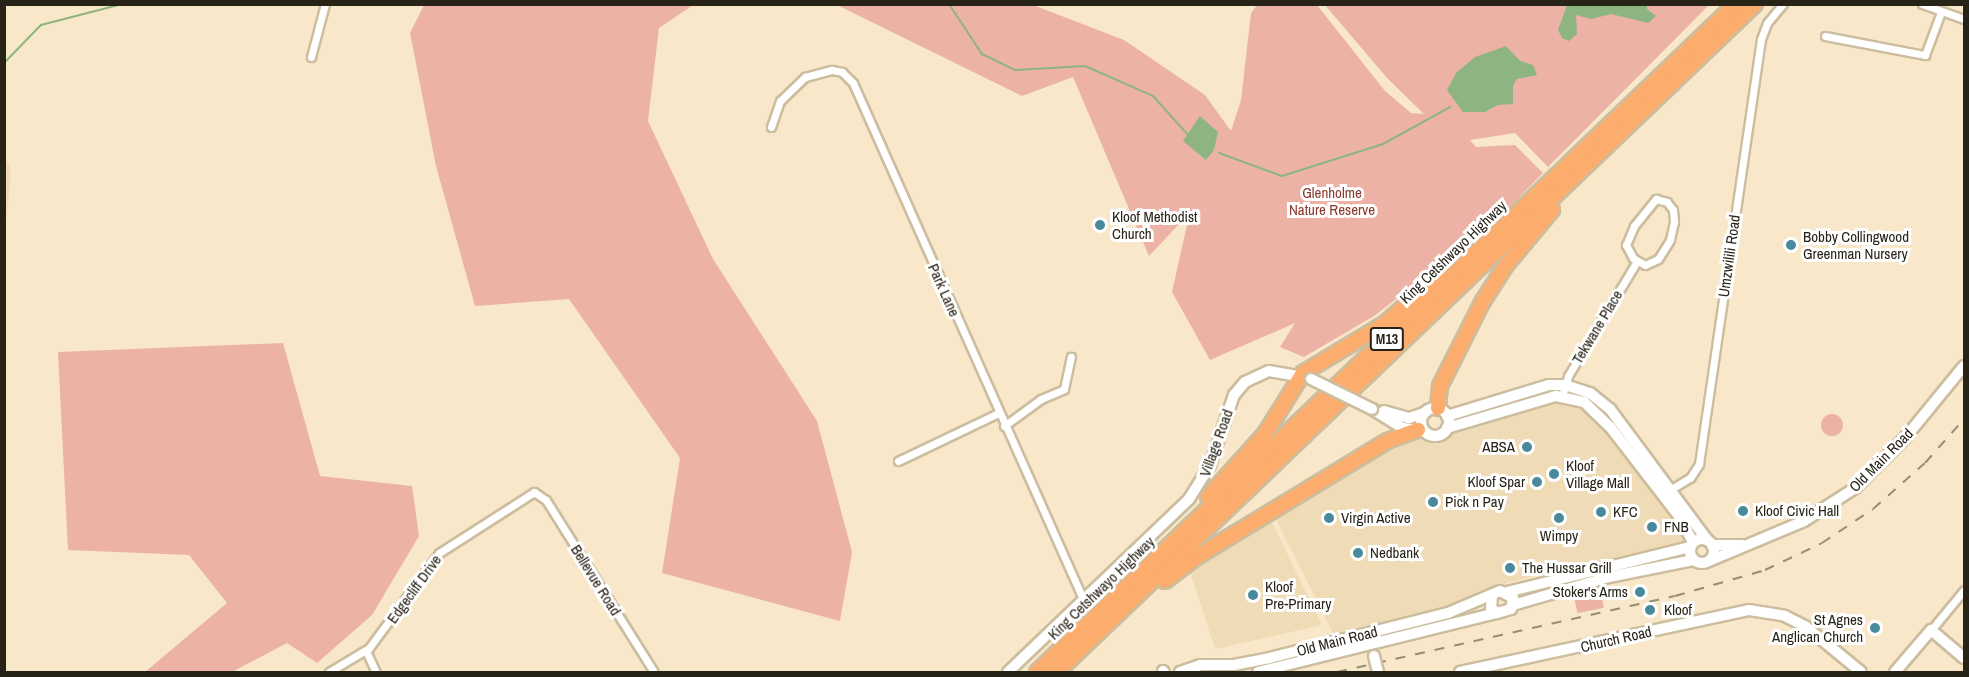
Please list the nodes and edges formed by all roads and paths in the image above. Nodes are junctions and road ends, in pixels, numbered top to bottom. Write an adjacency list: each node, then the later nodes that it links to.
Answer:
1 (325, 4): 9 (street)
2 (1736, 4): 12 (highway, King Cetshwayo Highway / M13)
3 (1755, 4): 11 (highway, King Cetshwayo Highway / M13)
4 (1783, 4): 25 (street, Umzwilili Road)
5 (1922, 4): 6 (street)
6 (1941, 12): 7 (street); 8 (street)
7 (1965, 19)
8 (1825, 36)
9 (311, 57)
10 (771, 126): 20 (street, Park Lane)
11 (1613, 141): 19 (highway); 37 (highway, King Cetshwayo Highway / M13)
12 (1502, 229): 16 (highway); 31 (highway, King Cetshwayo Highway / M13)
13 (1637, 261): 13 (street); 17 (street, Tekwane Place)
14 (1071, 357): 21 (street)
15 (1965, 366): 30 (street, Old Main Road)
16 (1301, 376): 18 (street, Village Road, bridge); 31 (highway); 38 (street, Village Road)
17 (1564, 390): 19 (street, Village Road); 22 (street); 25 (street, Village Road); 26 (street, Village Road)
18 (1372, 409): 19 (street, Village Road); 23 (street, Village Road)
19 (1436, 412): 22 (street); 23 (street)
20 (998, 413): 21 (street, Park Lane); 24 (street)
21 (1004, 426): 38 (street, Park Lane)
22 (1447, 428): 23 (street)
23 (1420, 430): 37 (highway)
24 (898, 461)
25 (1672, 490): 26 (street); 28 (street, Village Road)
26 (1660, 491): 29 (street, Village Road)
27 (534, 492): 44 (street, Edgecliff Drive); 51 (street, Bellevue Road)
28 (1710, 543): 29 (street); 30 (street, Old Main Road); 33 (street)
29 (1692, 544): 32 (street); 35 (street)
30 (1746, 544): 33 (street, Old Main Road)
31 (1164, 549): 53 (highway, King Cetshwayo Highway / M13)
32 (1693, 560): 33 (street); 39 (street)
33 (1709, 561)
34 (1965, 590): 41 (street)
35 (1507, 592): 36 (street); 39 (street)
36 (1492, 596): 40 (street); 47 (street, Old Main Road)
37 (1135, 600): 54 (highway, King Cetshwayo Highway / M13)
38 (1084, 601): 52 (street, Village Road)
39 (1513, 605): 40 (street)
40 (1497, 613): 42 (street, Old Main Road)
41 (1931, 630): 46 (street); 59 (street)
42 (1384, 642): 43 (street, Old Main Road); 45 (street)
43 (1359, 648): 45 (street); 56 (street, Old Main Road)
44 (366, 651): 49 (street, Edgecliff Drive); 50 (street)
45 (1374, 656): 57 (street, bridge)
46 (1965, 658)
47 (1190, 670): 55 (street, Old Main Road)
48 (1862, 671): 58 (street, Church Road)
49 (329, 672)
50 (376, 672)
51 (654, 672)
52 (1008, 672)
53 (1037, 672)
54 (1057, 672)
55 (1180, 672)
56 (1258, 672)
57 (1378, 672)
58 (1460, 672)
59 (1895, 672)

